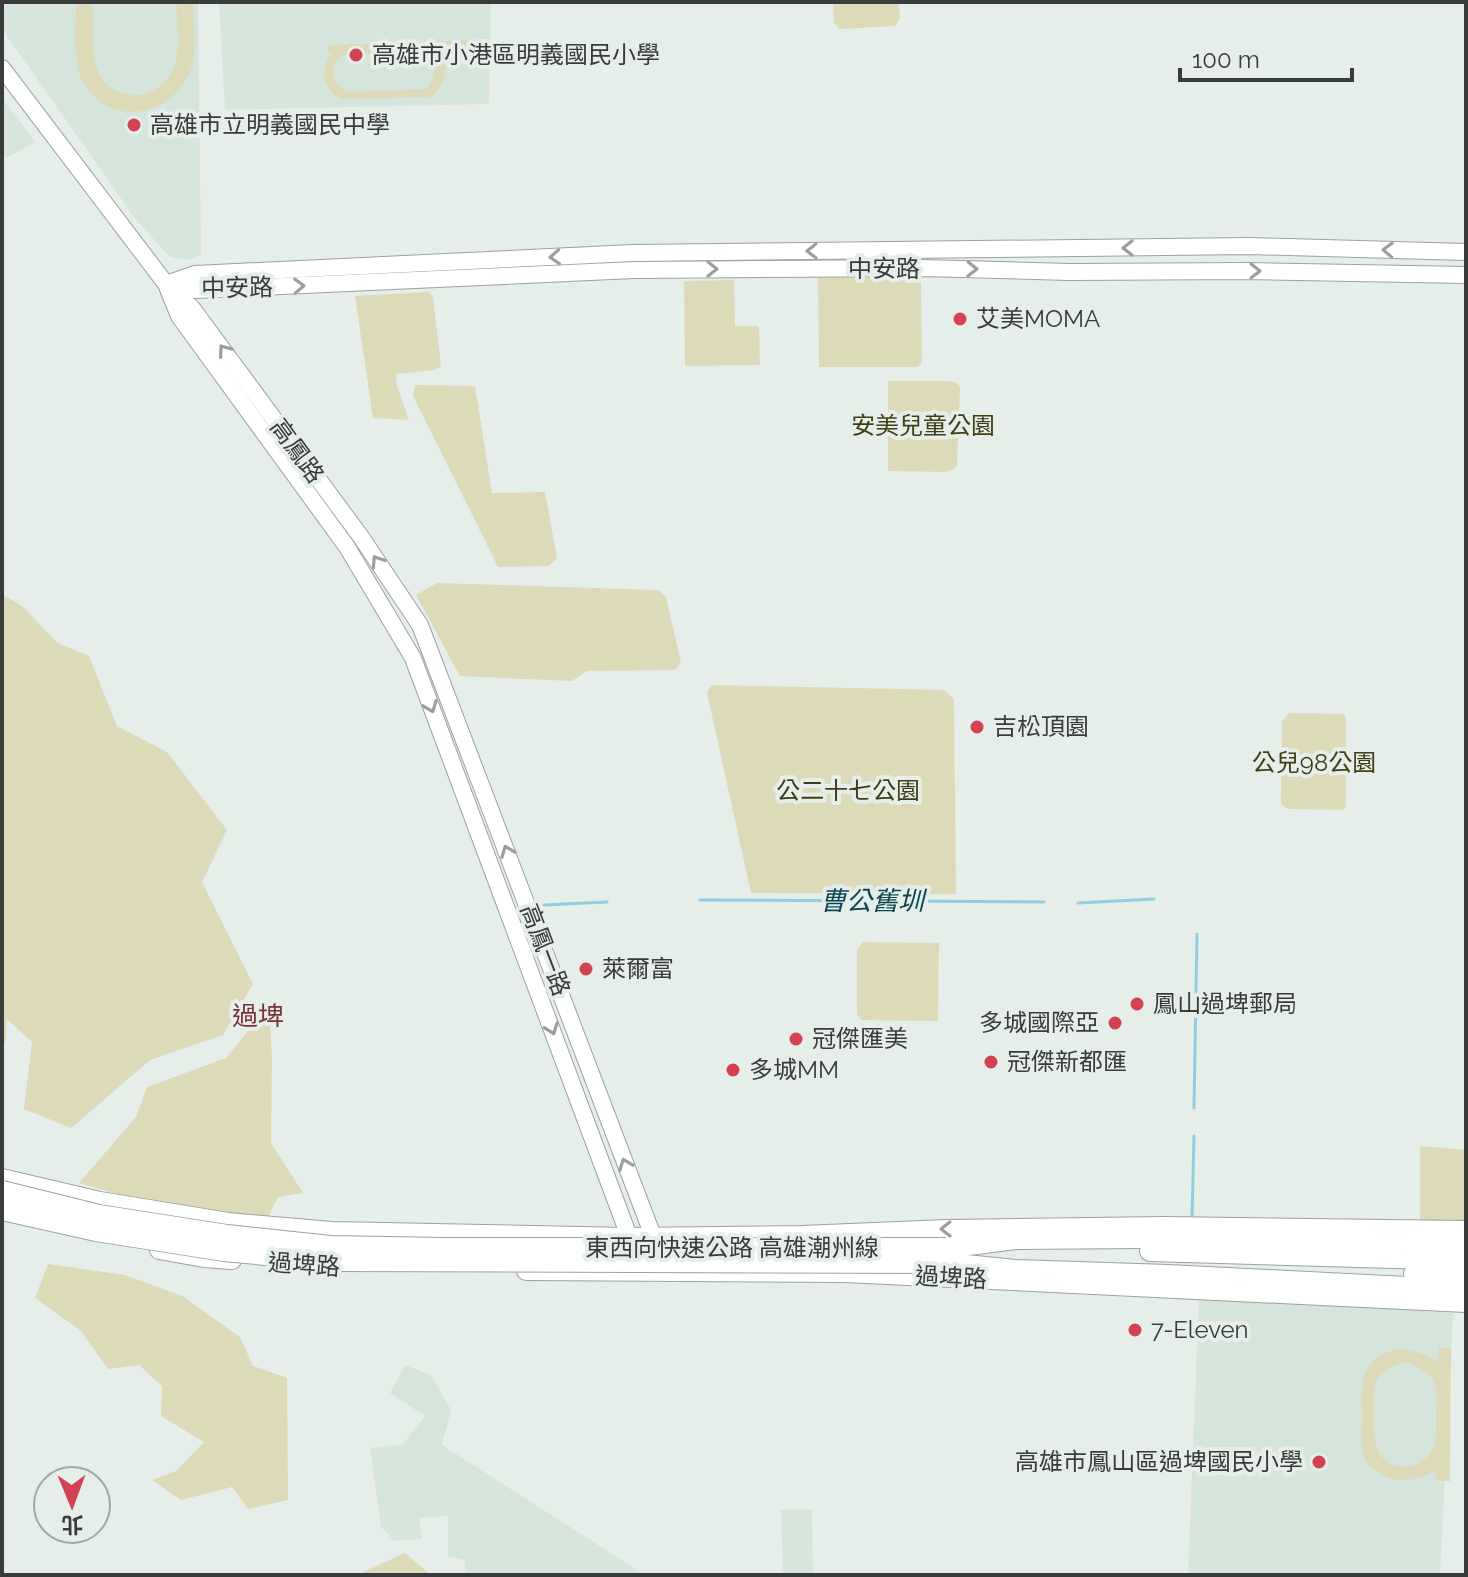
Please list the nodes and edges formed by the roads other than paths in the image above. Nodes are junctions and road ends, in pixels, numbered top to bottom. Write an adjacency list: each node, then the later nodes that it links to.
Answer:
1 (2, 68): 4 (street, 高鳳路)
2 (1466, 252): 4 (street, 中安路, one-way to 4)
3 (1466, 275): 4 (street, 中安路, one-way to 3)
4 (166, 284): 5 (street, 高鳳路, one-way to 4); 6 (street, 高鳳路)
5 (420, 625): 11 (street, 高鳳一路, one-way to 5)
6 (400, 635): 12 (street, 高鳳一路, one-way to 12)
7 (2, 1178): 12 (main road, 過埤路)
8 (2, 1191): 14 (highway, 東西向快速公路 高雄潮州線, bridge)
9 (4, 1217): 14 (highway, 東西向快速公路 高雄潮州線, bridge); 16 (main road, 過埤路)
10 (1466, 1230): 11 (main road, 過埤路, one-way to 11)
11 (653, 1236): 12 (main road, 過埤路); 17 (street, 高鳳一路)
12 (628, 1237): 16 (street, 高鳳一路)
13 (1466, 1241): 14 (highway)
14 (946, 1256): 15 (highway, 東西向快速公路 高雄潮州線); 18 (highway, 東西向快速公路 高雄潮州線); 19 (highway)
15 (1466, 1260)
16 (646, 1273): 17 (main road, 過埤路)
17 (674, 1273): 20 (main road, 過埤路)
18 (1466, 1275)
19 (1466, 1290)
20 (1466, 1303)

